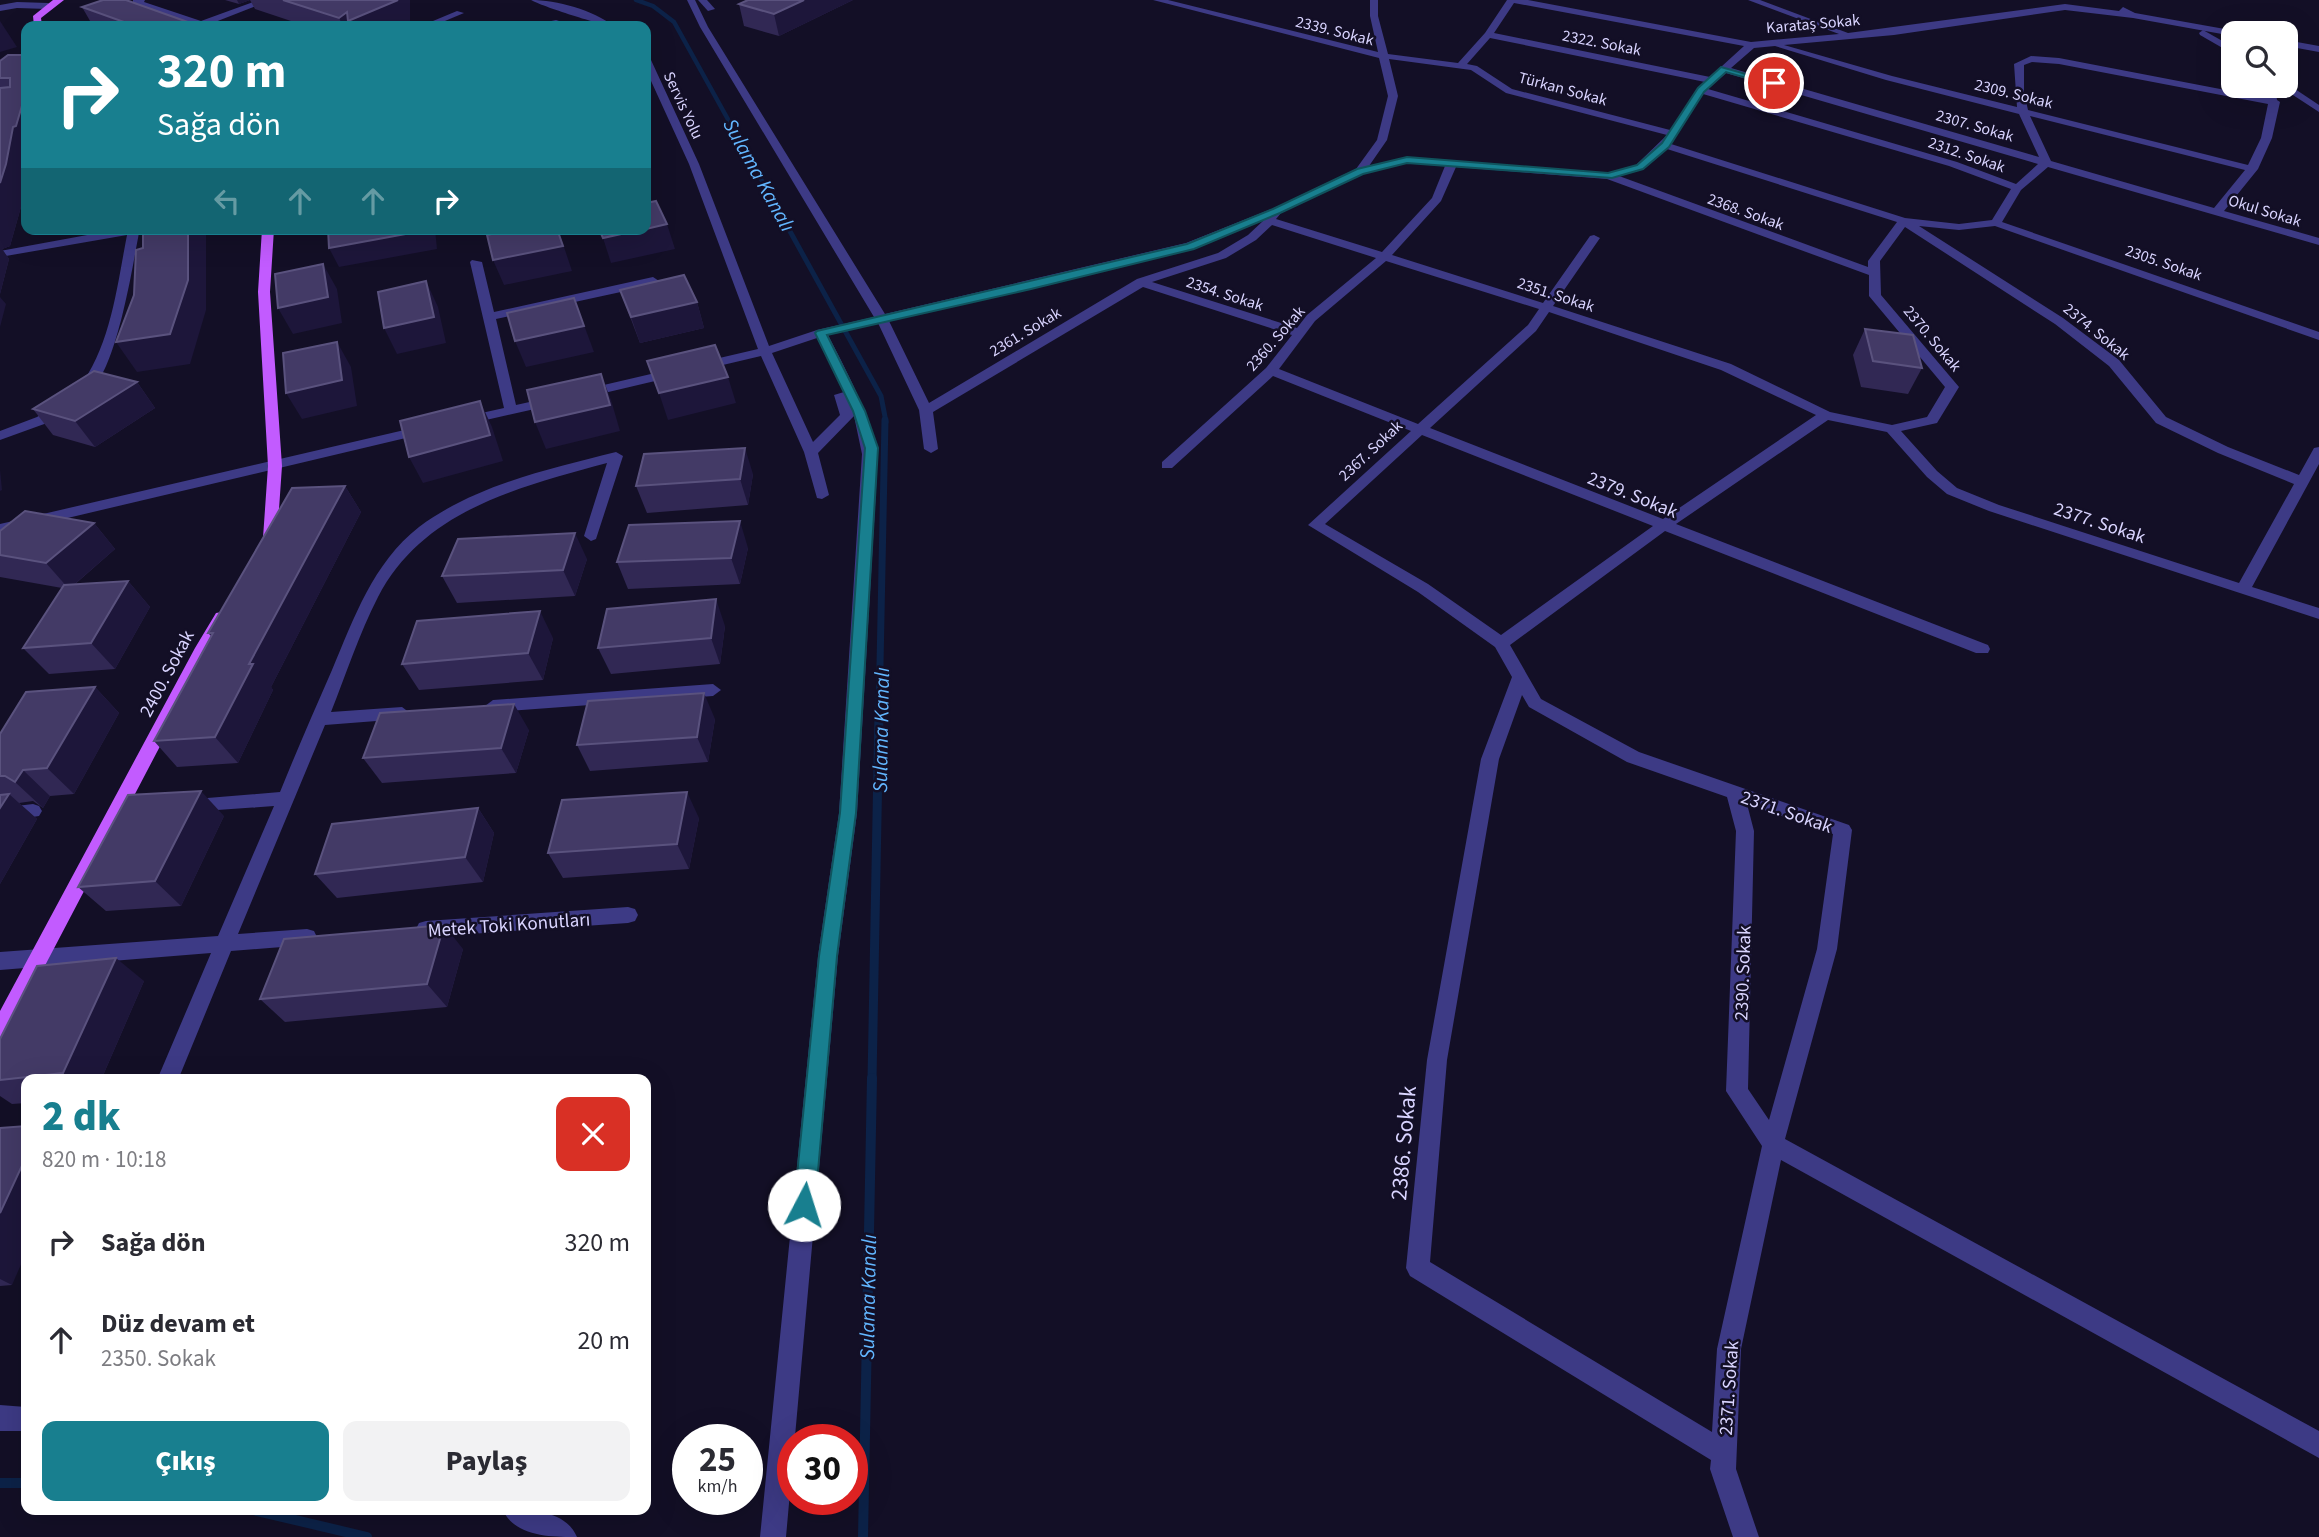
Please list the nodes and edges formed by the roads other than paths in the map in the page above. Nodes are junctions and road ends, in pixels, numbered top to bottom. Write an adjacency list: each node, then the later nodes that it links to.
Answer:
1 (60, 0): 13 (main road)
2 (141, 0): 19 (street)
3 (267, 0): 20 (street)
4 (535, 0): 22 (street)
5 (691, 0): 68 (street)
6 (702, 0): 15 (street)
7 (1157, 0): 32 (street, 2339. Sokak)
8 (1374, 0): 32 (street)
9 (1513, 0): 26 (street); 29 (street)
10 (1752, 0): 25 (street)
11 (2101, 0): 17 (street)
12 (2066, 4): 17 (street, Karataş Sokak); 25 (street, Karataş Sokak)
13 (48, 6): 14 (street); 18 (main road)
14 (0, 8)
15 (711, 9)
16 (460, 13): 21 (street)
17 (2133, 15): 23 (street)
18 (37, 21)
19 (192, 21)
20 (214, 21)
21 (438, 21)
22 (600, 21)
23 (2177, 23): 24 (street); 28 (street)
24 (2221, 31)
25 (1848, 34): 27 (street, Karataş Sokak)
26 (1488, 35): 33 (street); 36 (street, 2322. Sokak)
27 (1769, 43): 29 (street, Karataş Sokak); 42 (street, 2309. Sokak)
28 (2221, 44)
29 (1751, 45): 34 (street, Karataş Sokak)
30 (2298, 45): 31 (street)
31 (2319, 49)
32 (1384, 56): 33 (street, Türkan Sokak); 48 (street)
33 (1461, 65): 43 (street, Türkan Sokak)
34 (1724, 69): 36 (street, Karataş Sokak); 46 (street, 2307. Sokak)
35 (651, 71): 72 (street, Servis Yolu)
36 (1710, 79): 37 (street, Karataş Sokak)
37 (1701, 90): 43 (street, Karataş Sokak); 50 (street, 2312. Sokak)
38 (2298, 95): 41 (street)
39 (2274, 98): 40 (street)
40 (2275, 102): 42 (street); 47 (street, Okul Sokak)
41 (2319, 109)
42 (2021, 111): 46 (street); 47 (street, 2309. Sokak)
43 (1671, 133): 44 (street, Karataş Sokak)
44 (1665, 145): 49 (street, Karataş Sokak); 53 (street)
45 (1452, 163): 48 (street, Karataş Sokak); 49 (street, Karataş Sokak); 61 (street, 2360. Sokak)
46 (2047, 163): 50 (street); 51 (street, 2307. Sokak)
47 (2253, 169): 51 (street, Okul Sokak)
48 (1360, 172): 52 (street, Karataş Sokak)
49 (1609, 176): 63 (street, 2368. Sokak)
50 (2017, 188): 54 (street, 2312. Sokak)
51 (2216, 213): 59 (street, Okul Sokak)
52 (1273, 216): 61 (street, 2351. Sokak); 65 (street, Karataş Sokak); 68 (street)
53 (1904, 221): 54 (street); 63 (street); 85 (street, 2374. Sokak)
54 (1996, 223): 71 (street, 2305. Sokak)
55 (108, 235): 60 (street)
56 (135, 235): 79 (street)
57 (268, 235): 84 (main road)
58 (1594, 238): 66 (street, 2367. Sokak)
59 (2319, 242)
60 (0, 254)
61 (1384, 257): 66 (street, 2351. Sokak); 69 (street, 2360. Sokak)
62 (476, 262): 67 (street)
63 (1874, 273): 78 (street, 2370. Sokak)
64 (653, 281): 67 (street)
65 (1141, 282): 69 (street, 2354. Sokak); 74 (street, 2361. Sokak)
66 (1545, 307): 76 (street, 2351. Sokak); 77 (street, 2367. Sokak)
67 (489, 317): 75 (street)
68 (876, 320): 70 (street); 74 (street)
69 (1300, 333): 73 (street, 2360. Sokak)
70 (818, 334): 72 (street); 82 (street); 121 (street)
71 (2319, 336)
72 (765, 351): 75 (street); 82 (street, Servis Yolu)
73 (1271, 371): 77 (street, 2379. Sokak); 83 (street, 2360. Sokak)
74 (926, 410): 80 (street)
75 (511, 411): 84 (street)
76 (1826, 415): 78 (street, 2370. Sokak); 87 (street)
77 (1419, 429): 87 (street, 2379. Sokak); 94 (street, 2367. Sokak)
78 (1892, 429): 91 (street, 2377. Sokak)
79 (0, 436)
80 (931, 449)
81 (2319, 451): 85 (street)
82 (811, 452): 86 (street, Servis Yolu)
83 (1167, 465)
84 (275, 466): 88 (street); 90 (main road)
85 (2302, 482): 91 (street)
86 (822, 495)
87 (1662, 526): 94 (street); 95 (street, 2379. Sokak)
88 (0, 528)
89 (591, 536): 100 (street)
90 (257, 560)
91 (2245, 588): 93 (street, 2377. Sokak)
92 (230, 604): 110 (main road, 2400. Sokak)
93 (2319, 614)
94 (1501, 643): 96 (street, 2371. Sokak)
95 (1982, 649)
96 (1520, 677): 101 (street, 2371. Sokak); 118 (street, 2386. Sokak)
97 (713, 690): 98 (street)
98 (479, 708)
99 (425, 711): 100 (street)
100 (318, 719): 102 (street)
101 (1735, 792): 114 (street, 2390. Sokak); 114 (street, 2371. Sokak)
102 (287, 798): 103 (street); 109 (street)
103 (177, 806)
104 (33, 811): 105 (street)
105 (0, 815)
106 (628, 915): 107 (street, Metek Toki Konutları)
107 (404, 931)
108 (320, 936): 109 (street)
109 (223, 943): 110 (street); 113 (street)
110 (39, 958): 111 (street); 112 (main road, 2400. Sokak)
111 (0, 961)
112 (0, 1031)
113 (169, 1074)
114 (1773, 1144): 117 (street); 118 (street, 2371. Sokak)
115 (0, 1418): 116 (street)
116 (21, 1419)
117 (2319, 1445)
118 (1723, 1453): 122 (street, 2371. Sokak)
119 (525, 1515): 120 (street)
120 (564, 1537)
121 (773, 1537)
122 (1746, 1537)

